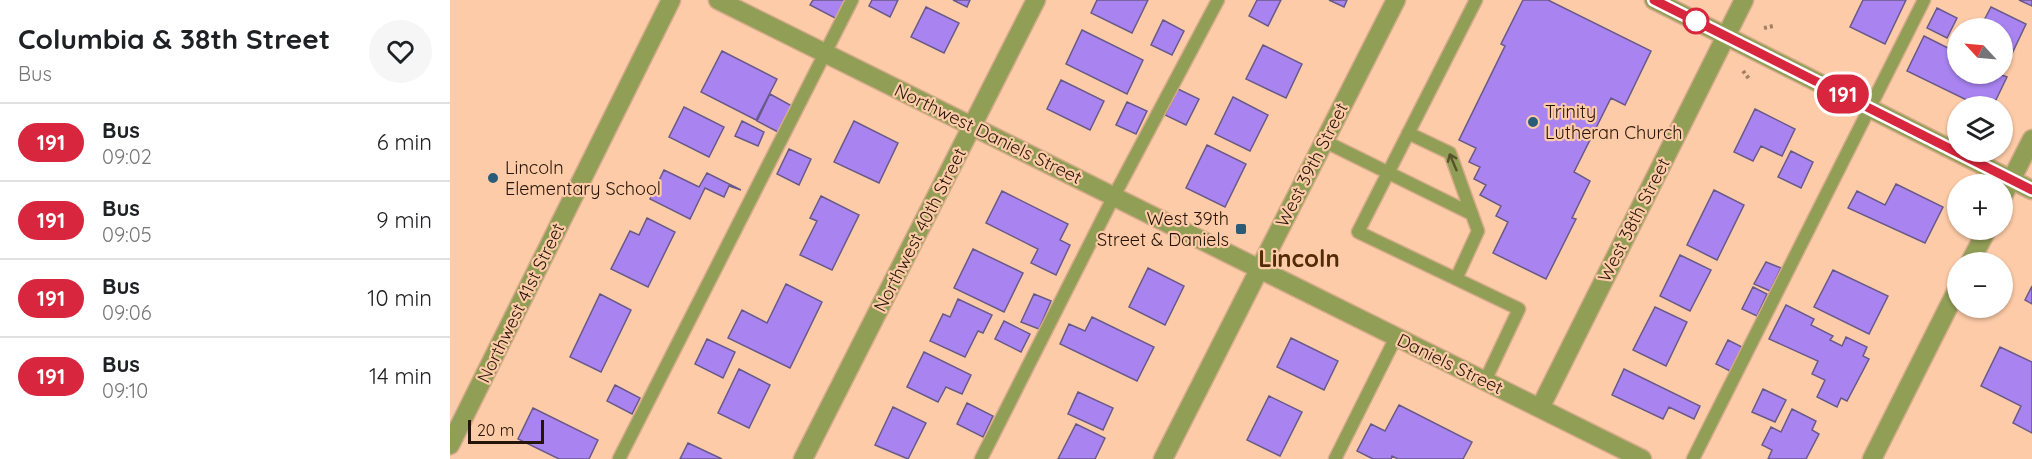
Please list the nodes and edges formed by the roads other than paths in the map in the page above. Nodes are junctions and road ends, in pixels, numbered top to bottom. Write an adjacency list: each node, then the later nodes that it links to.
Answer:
1 (672, 0): 31 (street, Northwest 41st Street)
2 (718, 0): 12 (street, Northwest Daniels Street)
3 (852, 0): 12 (lane)
4 (1036, 0): 14 (street, Northwest 40th Street)
5 (1218, 0): 23 (lane)
6 (1396, 0): 17 (street, West 39th Street)
7 (1476, 0): 15 (lane)
8 (1654, 0): 11 (street)
9 (1744, 0): 11 (street, West 38th Street)
10 (1923, 0): 13 (lane)
11 (1726, 36): 13 (street); 30 (street, West 38th Street)
12 (824, 53): 14 (street, Northwest Daniels Street); 32 (lane)
13 (1870, 108): 19 (street); 38 (lane)
14 (972, 126): 23 (street, Northwest Daniels Street); 33 (street, Northwest 40th Street)
15 (1408, 133): 18 (lane); 24 (lane, one-way to 15)
16 (2032, 139): 20 (street)
17 (1324, 141): 18 (lane); 25 (street, West 39th Street)
18 (1388, 173): 24 (lane); 26 (lane)
19 (2000, 174)
20 (2013, 178)
21 (2013, 180): 22 (street)
22 (2032, 190)
23 (1113, 196): 25 (street, Northwest Daniels Street); 34 (lane)
24 (1472, 214): 26 (lane)
25 (1259, 268): 28 (street, Daniels Street); 35 (street, West 39th Street)
26 (1456, 279): 29 (lane)
27 (1947, 310): 39 (street)
28 (1396, 337): 29 (street, Daniels Street); 36 (lane)
29 (1485, 381): 30 (street, Daniels Street)
30 (1540, 408): 37 (street, Daniels Street)
31 (450, 445)
32 (619, 459)
33 (803, 459)
34 (981, 459)
35 (1163, 459)
36 (1335, 459)
37 (1642, 459)
38 (1693, 459)
39 (1872, 459)

